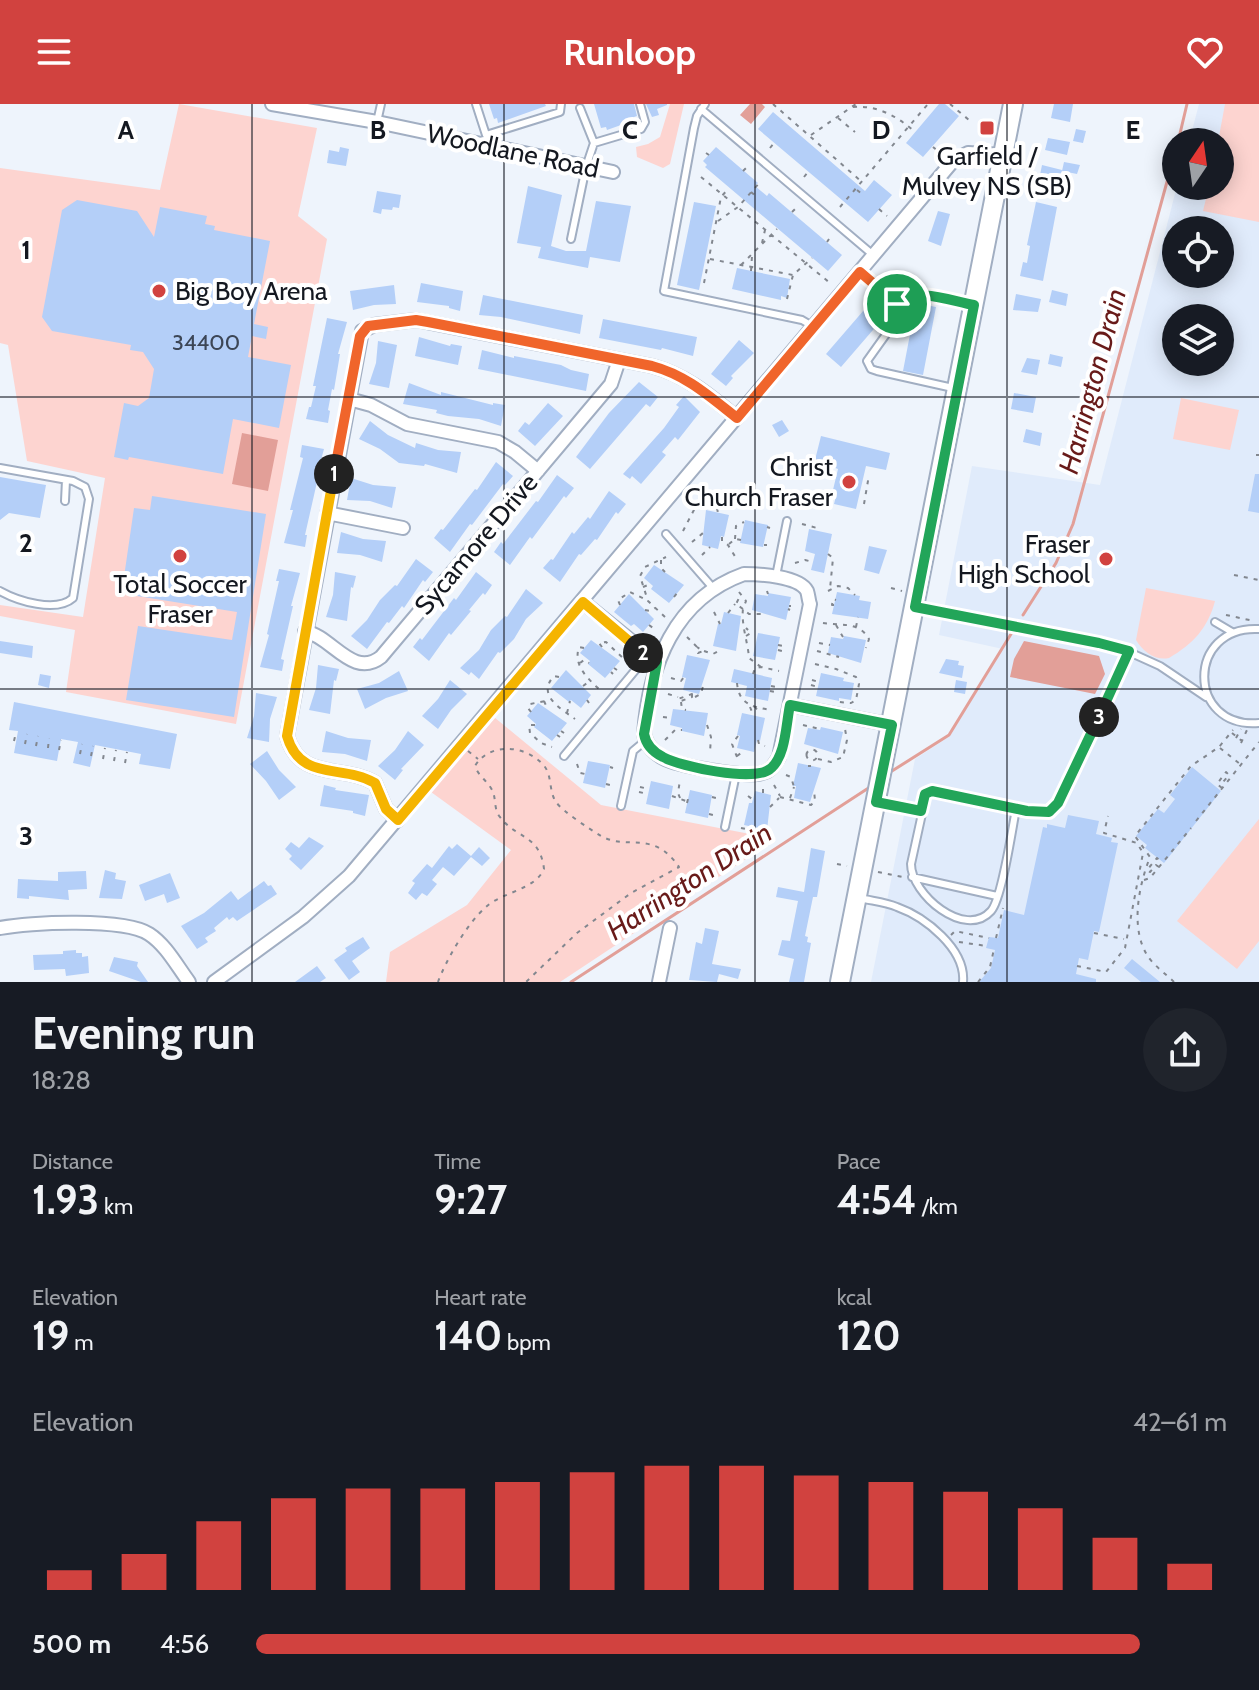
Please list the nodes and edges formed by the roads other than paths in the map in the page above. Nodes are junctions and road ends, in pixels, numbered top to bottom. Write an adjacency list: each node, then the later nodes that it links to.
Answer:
1 (276, 104): 9 (street, Woodlane Road)
2 (381, 104): 9 (lane)
3 (476, 104): 10 (lane)
4 (561, 104): 10 (lane)
5 (640, 104): 11 (lane)
6 (1013, 104): 12 (main road)
7 (703, 106): 16 (lane); 20 (lane)
8 (580, 108): 11 (lane)
9 (377, 122): 10 (street, Woodlane Road)
10 (485, 140): 13 (street, Woodlane Road)
11 (594, 143): 13 (lane)
12 (1004, 155): 16 (street); 19 (main road)
13 (586, 167): 14 (street, Woodlane Road); 15 (lane)
14 (613, 172)
15 (571, 239)
16 (874, 255): 17 (street)
17 (860, 272): 18 (lane); 20 (street)
18 (897, 304): 19 (lane); 22 (lane)
19 (974, 305): 22 (main road)
20 (814, 327): 24 (street)
21 (619, 360): 23 (street); 24 (street); 26 (street, Sycamore Drive)
22 (958, 389): 36 (main road)
23 (349, 399): 26 (street); 29 (street)
24 (737, 418): 37 (street)
25 (0, 468): 27 (lane)
26 (538, 471): 40 (street, Sycamore Drive)
27 (66, 480): 28 (lane); 35 (lane)
28 (65, 501)
29 (327, 513): 31 (street); 40 (street)
30 (787, 521): 33 (lane)
31 (403, 528)
32 (666, 534): 34 (lane)
33 (776, 577): 34 (street); 45 (street)
34 (713, 588): 43 (street)
35 (0, 591)
36 (911, 599): 42 (lane); 47 (main road)
37 (583, 602): 43 (street); 55 (street)
38 (1215, 622): 41 (lane)
39 (1259, 629): 41 (lane)
40 (305, 631): 55 (street)
41 (1232, 632): 44 (lane)
42 (1129, 651): 44 (lane); 53 (lane)
43 (652, 659): 48 (street); 49 (lane)
44 (1206, 697): 46 (lane)
45 (790, 705): 47 (street); 50 (street)
46 (1259, 723)
47 (892, 725): 51 (main road)
48 (645, 741): 50 (street); 52 (lane)
49 (564, 756)
50 (736, 774): 56 (lane)
51 (876, 802): 54 (lane); 59 (main road)
52 (621, 806)
53 (1016, 809): 54 (lane); 58 (lane)
54 (921, 811): 57 (lane)
55 (398, 820): 63 (street)
56 (725, 827)
57 (909, 877): 58 (lane); 58 (lane)
58 (997, 896)
59 (856, 898): 65 (main road); 66 (lane)
60 (0, 928): 62 (street)
61 (670, 928): 64 (street)
62 (189, 982)
63 (214, 982)
64 (659, 982)
65 (840, 982)
66 (963, 982)

